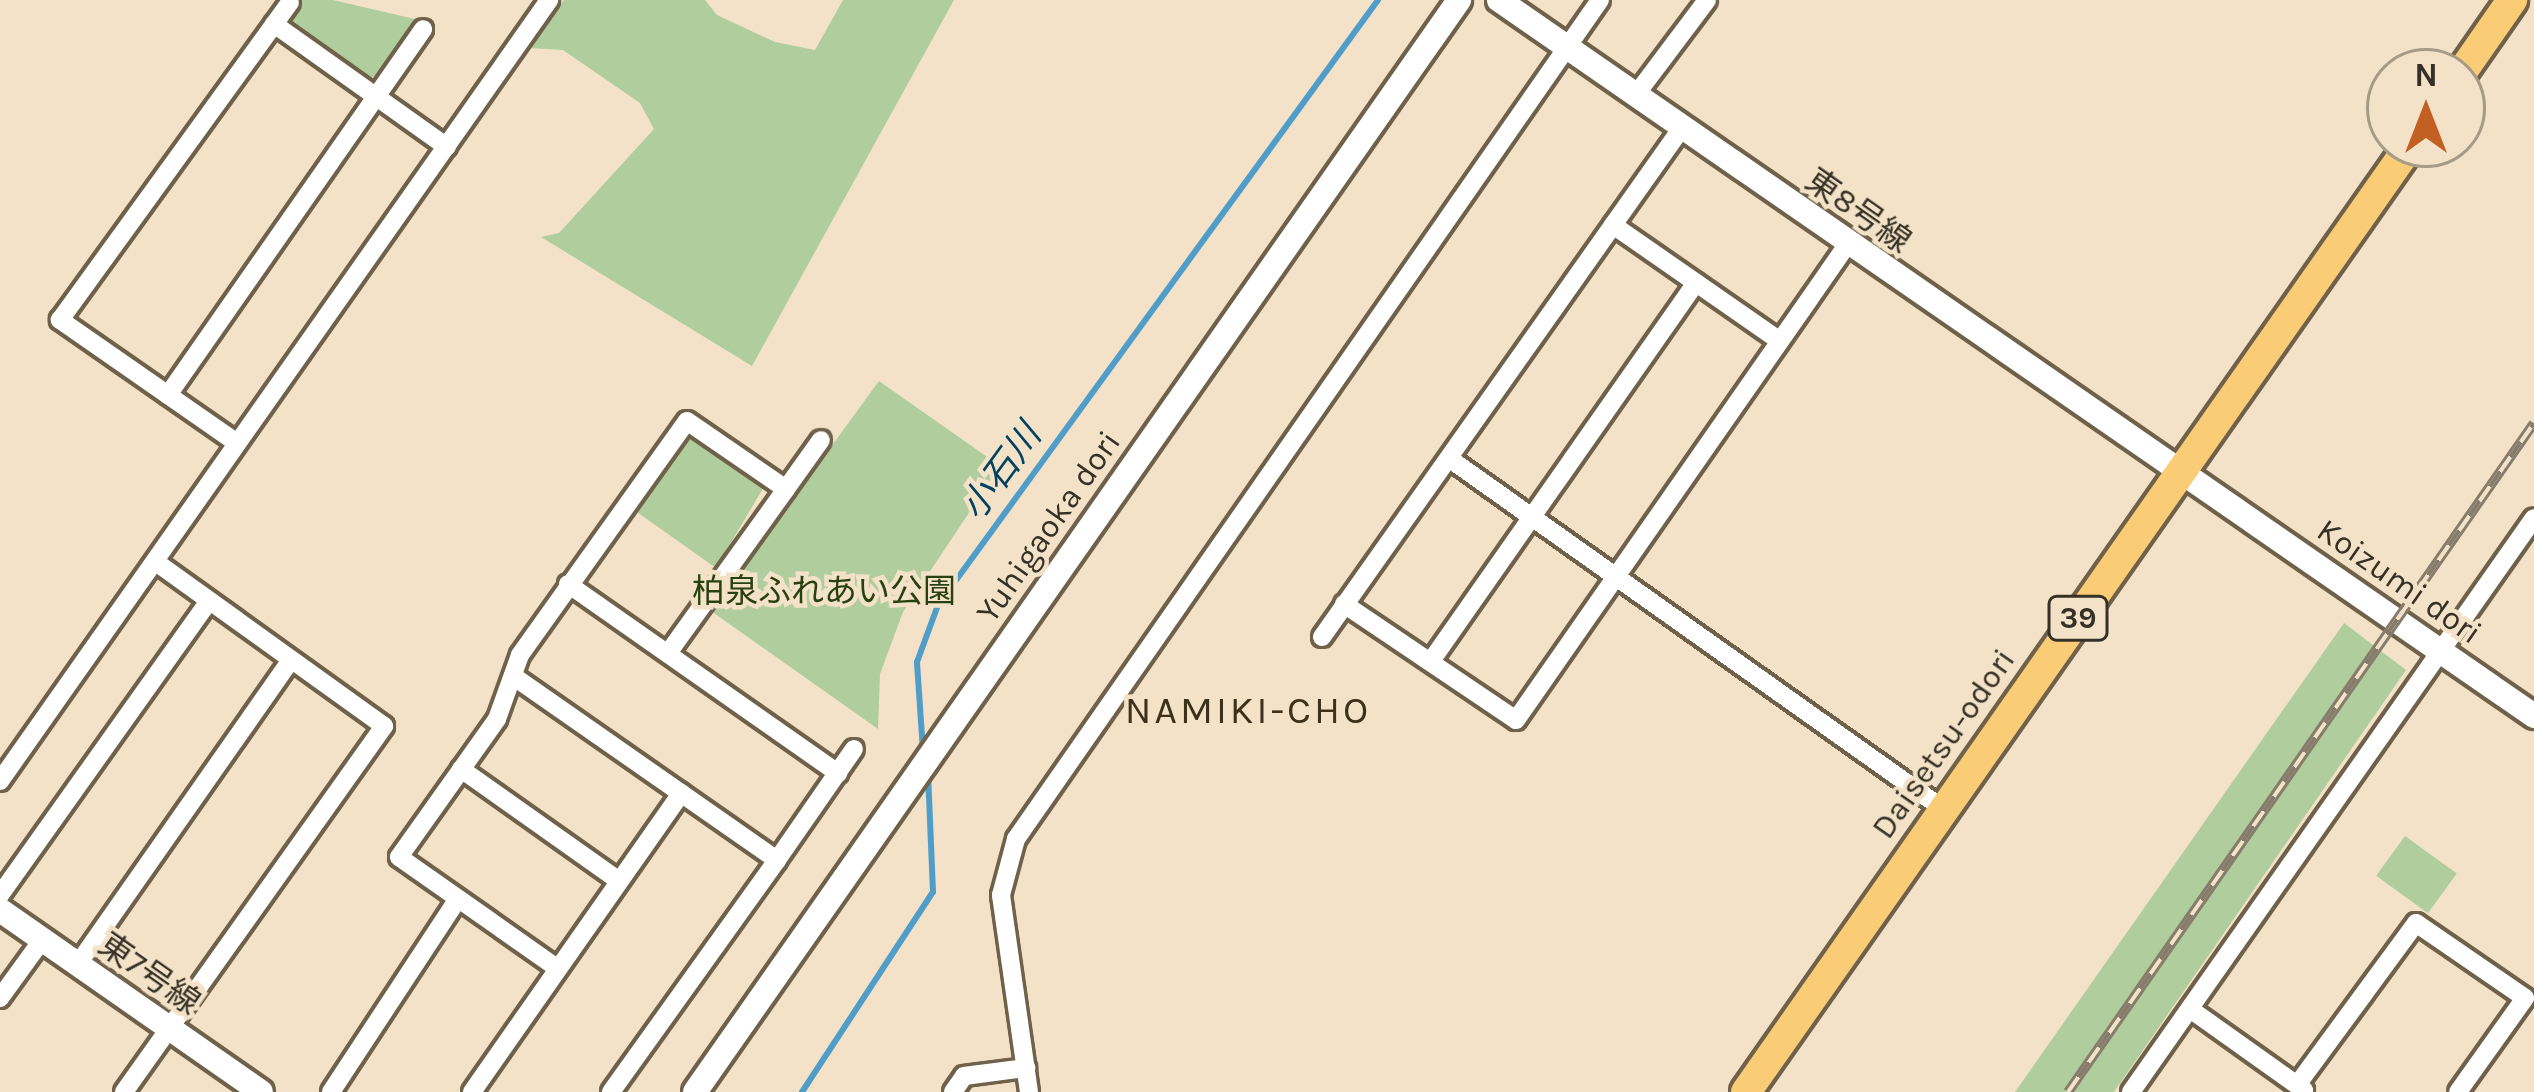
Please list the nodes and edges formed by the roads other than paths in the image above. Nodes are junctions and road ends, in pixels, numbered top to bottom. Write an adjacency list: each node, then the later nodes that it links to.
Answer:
1 (549, 0): 15 (street)
2 (1459, 0): 65 (street, Yuhigaoka dori)
3 (1499, 0): 10 (street, 東8号線)
4 (1600, 0): 10 (street)
5 (1707, 0): 12 (street)
6 (2512, 0): 11 (highway)
7 (290, 2): 8 (street)
8 (274, 24): 13 (street); 21 (street)
9 (423, 29): 13 (street)
10 (1568, 46): 12 (street, 東8号線); 58 (street)
11 (2479, 48)
12 (1638, 92): 14 (street, 東8号線)
13 (376, 96): 15 (street); 21 (street)
14 (1683, 126): 17 (street); 18 (street, 東8号線)
15 (447, 147): 23 (street)
16 (2394, 168): 25 (highway, Daisetsu-odori / 39)
17 (1613, 225): 19 (street); 24 (street)
18 (1847, 245): 20 (street); 25 (street, 東8号線)
19 (1696, 283): 20 (street); 27 (street)
20 (1780, 341): 30 (street)
21 (169, 395): 23 (street)
22 (820, 440): 26 (street)
23 (237, 443): 29 (street)
24 (1450, 459): 27 (street); 33 (street)
25 (2182, 472): 35 (street, Koizumi dori); 46 (highway, Daisetsu-odori / 39)
26 (786, 489): 31 (street); 36 (street)
27 (1530, 518): 30 (street); 38 (street)
28 (2534, 518): 35 (street)
29 (157, 562): 32 (street); 44 (street)
30 (1613, 577): 38 (street); 46 (street)
31 (568, 584): 36 (street); 39 (street)
32 (209, 601): 37 (street); 49 (street)
33 (1344, 604): 34 (street); 38 (street)
34 (1322, 637)
35 (2442, 652): 40 (street, Koizumi dori); 56 (street)
36 (668, 653): 43 (street)
37 (291, 660): 53 (street); 57 (street)
38 (1431, 661)
39 (513, 676): 42 (street); 45 (street)
40 (2534, 716)
41 (854, 749): 43 (street)
42 (461, 770): 48 (street); 50 (street)
43 (838, 773): 47 (street)
44 (0, 781)
45 (681, 794): 47 (street); 48 (street)
46 (1942, 808): 68 (highway, Daisetsu-odori / 39)
47 (778, 860): 64 (street)
48 (618, 880): 54 (street)
49 (0, 895)
50 (457, 899): 54 (street); 63 (street)
51 (0, 910): 52 (street, 東7号線)
52 (42, 940): 53 (street, 東7号線); 55 (street)
53 (78, 964): 57 (street, 東7号線)
54 (556, 968): 60 (street)
55 (0, 998)
56 (2190, 1010): 59 (street); 69 (street)
57 (170, 1028): 61 (street); 62 (street, 東7号線)
58 (1026, 1068): 66 (street); 67 (street)
59 (2302, 1088): 70 (street)
60 (476, 1091)
61 (124, 1092)
62 (261, 1092)
63 (331, 1092)
64 (611, 1092)
65 (695, 1092)
66 (953, 1092)
67 (1029, 1092)
68 (1746, 1092)
69 (2131, 1092)
70 (2458, 1092)

